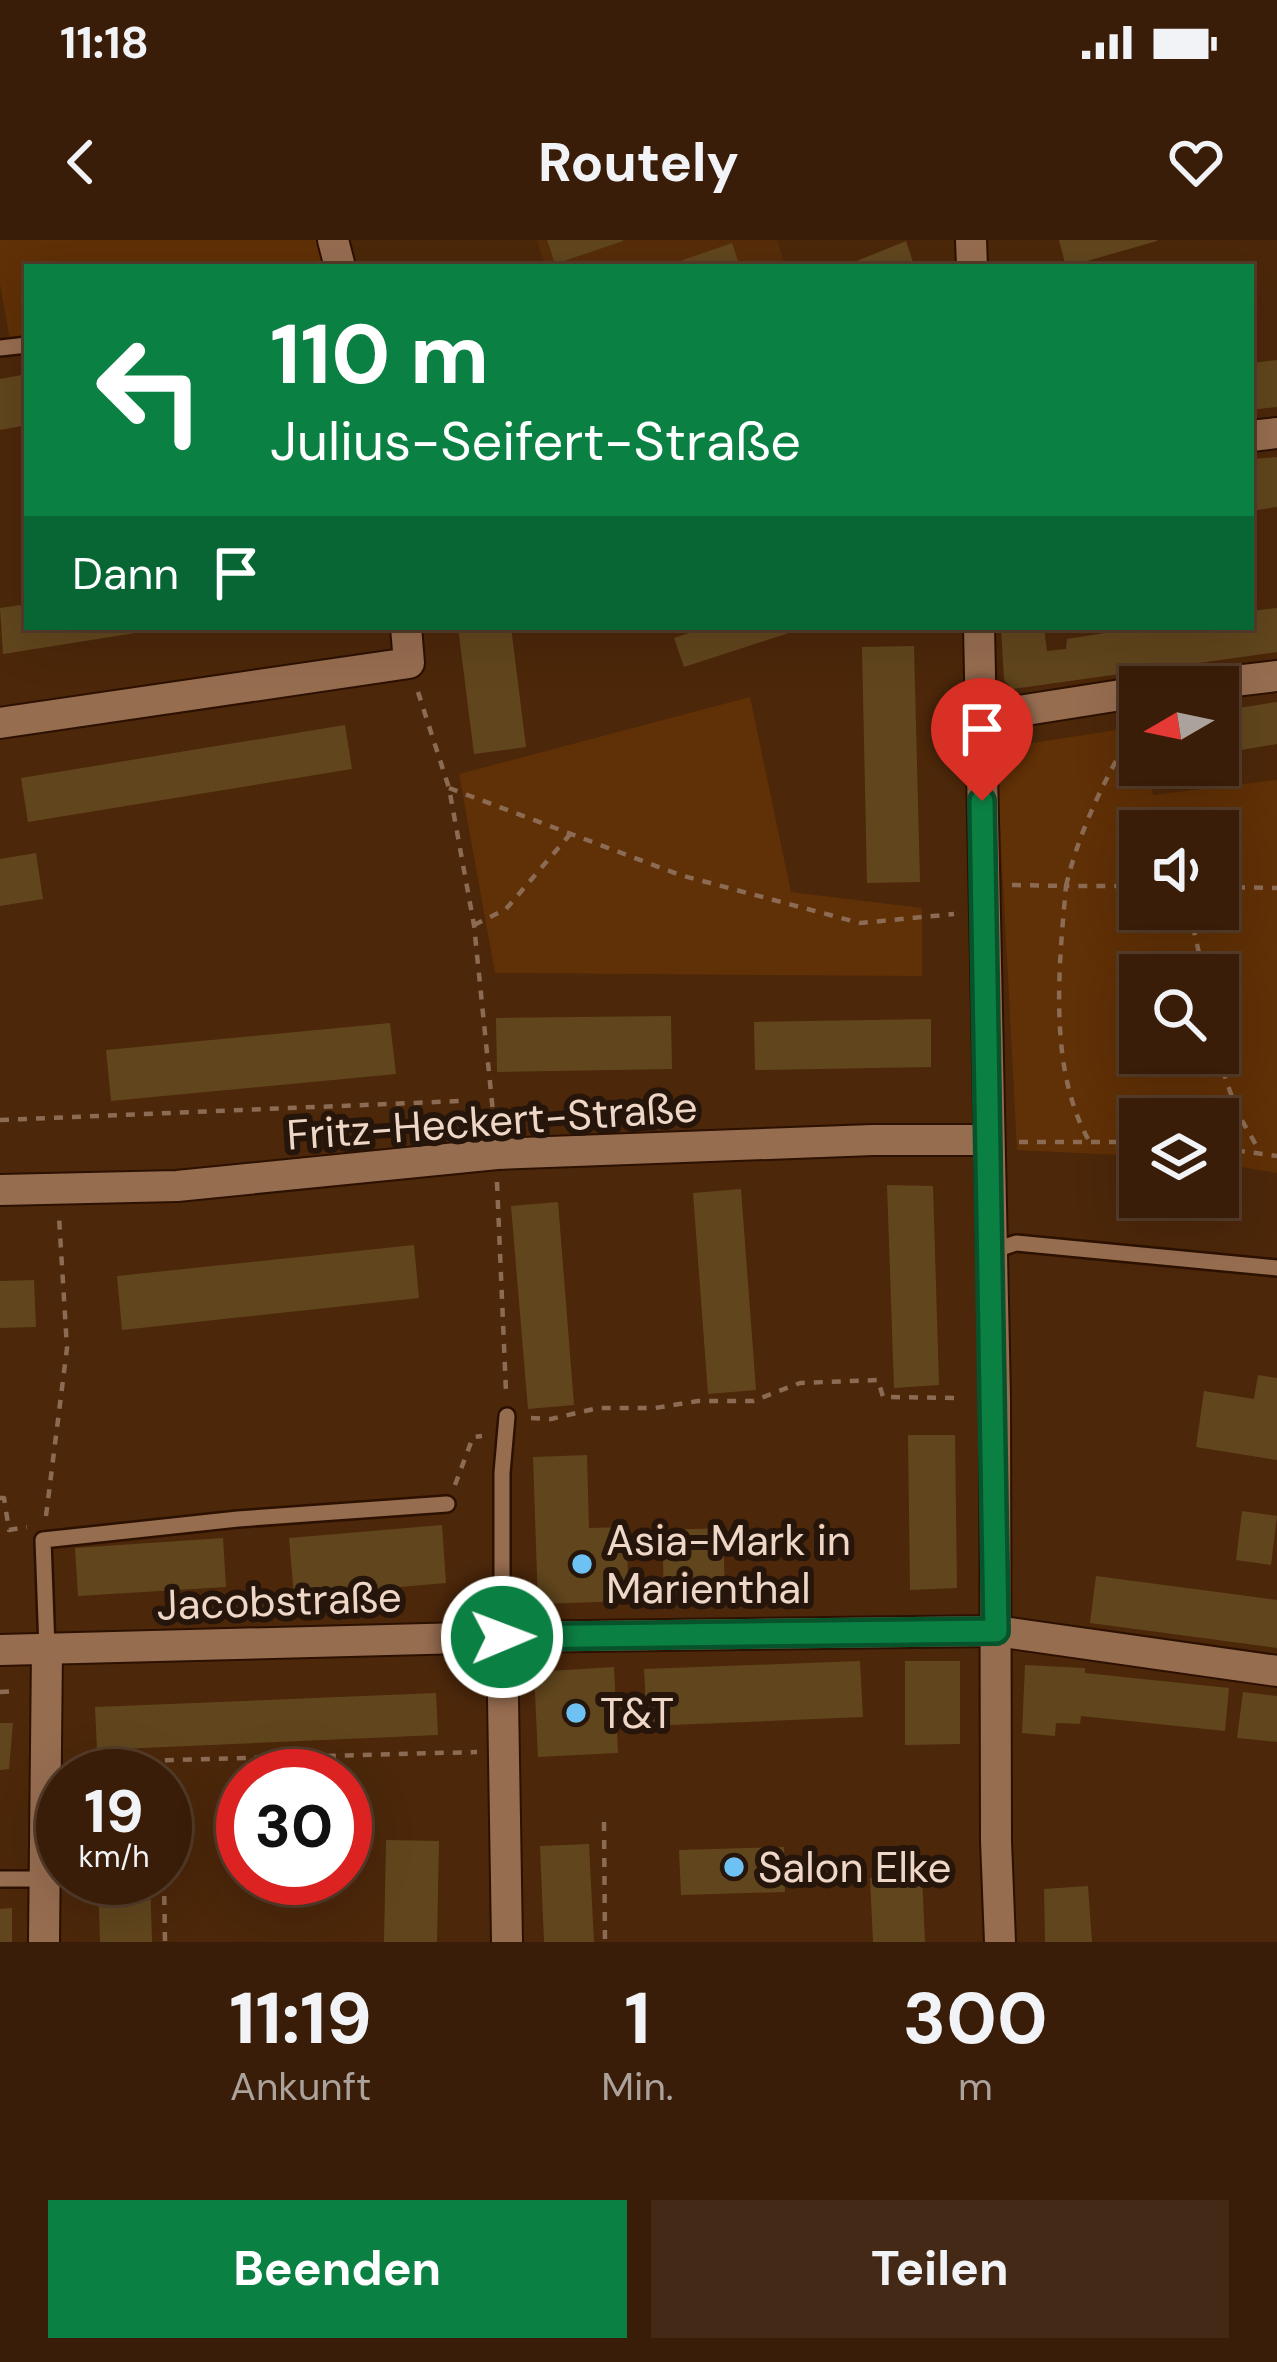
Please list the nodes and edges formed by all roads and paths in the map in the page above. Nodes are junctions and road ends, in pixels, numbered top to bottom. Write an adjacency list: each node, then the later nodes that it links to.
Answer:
1 (406, 630): 3 (street)
2 (979, 630): 7 (street)
3 (409, 664): 8 (street); 10 (path)
4 (1277, 676): 5 (street)
5 (1239, 680)
6 (1119, 695): 7 (street)
7 (981, 717): 16 (street)
8 (0, 723)
9 (1119, 758): 12 (path)
10 (448, 788): 11 (path); 17 (path)
11 (572, 832): 16 (path); 17 (path)
12 (1066, 886): 13 (path); 16 (path); 20 (path)
13 (1119, 886)
14 (1239, 887): 15 (path)
15 (1277, 888)
16 (985, 898): 21 (street)
17 (474, 925): 19 (path)
18 (1224, 1074): 24 (path)
19 (0, 1120)
20 (1088, 1139): 21 (path); 22 (path)
21 (989, 1140): 25 (street, Fritz-Heckert-Straße); 29 (street)
22 (1119, 1141)
23 (1239, 1149): 24 (path)
24 (1259, 1150): 26 (path)
25 (497, 1154): 28 (street, Fritz-Heckert-Straße); 32 (path)
26 (1277, 1156)
27 (0, 1190): 28 (street, Fritz-Heckert-Straße)
28 (57, 1191): 37 (path)
29 (989, 1252): 30 (lane); 31 (street)
30 (1277, 1268)
31 (994, 1398): 32 (path); 38 (street)
32 (507, 1416): 39 (lane)
33 (487, 1435): 34 (path)
34 (450, 1497): 37 (lane)
35 (0, 1498): 36 (path)
36 (21, 1528)
37 (43, 1540): 40 (lane)
38 (996, 1631): 39 (street, Jacobstraße); 42 (street, Jacobstraße); 55 (street)
39 (502, 1637): 40 (street, Jacobstraße); 44 (street)
40 (47, 1649): 41 (street, Jacobstraße); 43 (street)
41 (0, 1650)
42 (1277, 1671)
43 (46, 1749)
44 (501, 1752): 45 (path); 53 (street)
45 (192, 1760)
46 (604, 1822): 54 (path)
47 (0, 1879): 48 (lane)
48 (36, 1879)
49 (44, 1905): 51 (street)
50 (164, 1905): 52 (path)
51 (44, 1942)
52 (165, 1942)
53 (507, 1942)
54 (605, 1942)
55 (1000, 1942)

